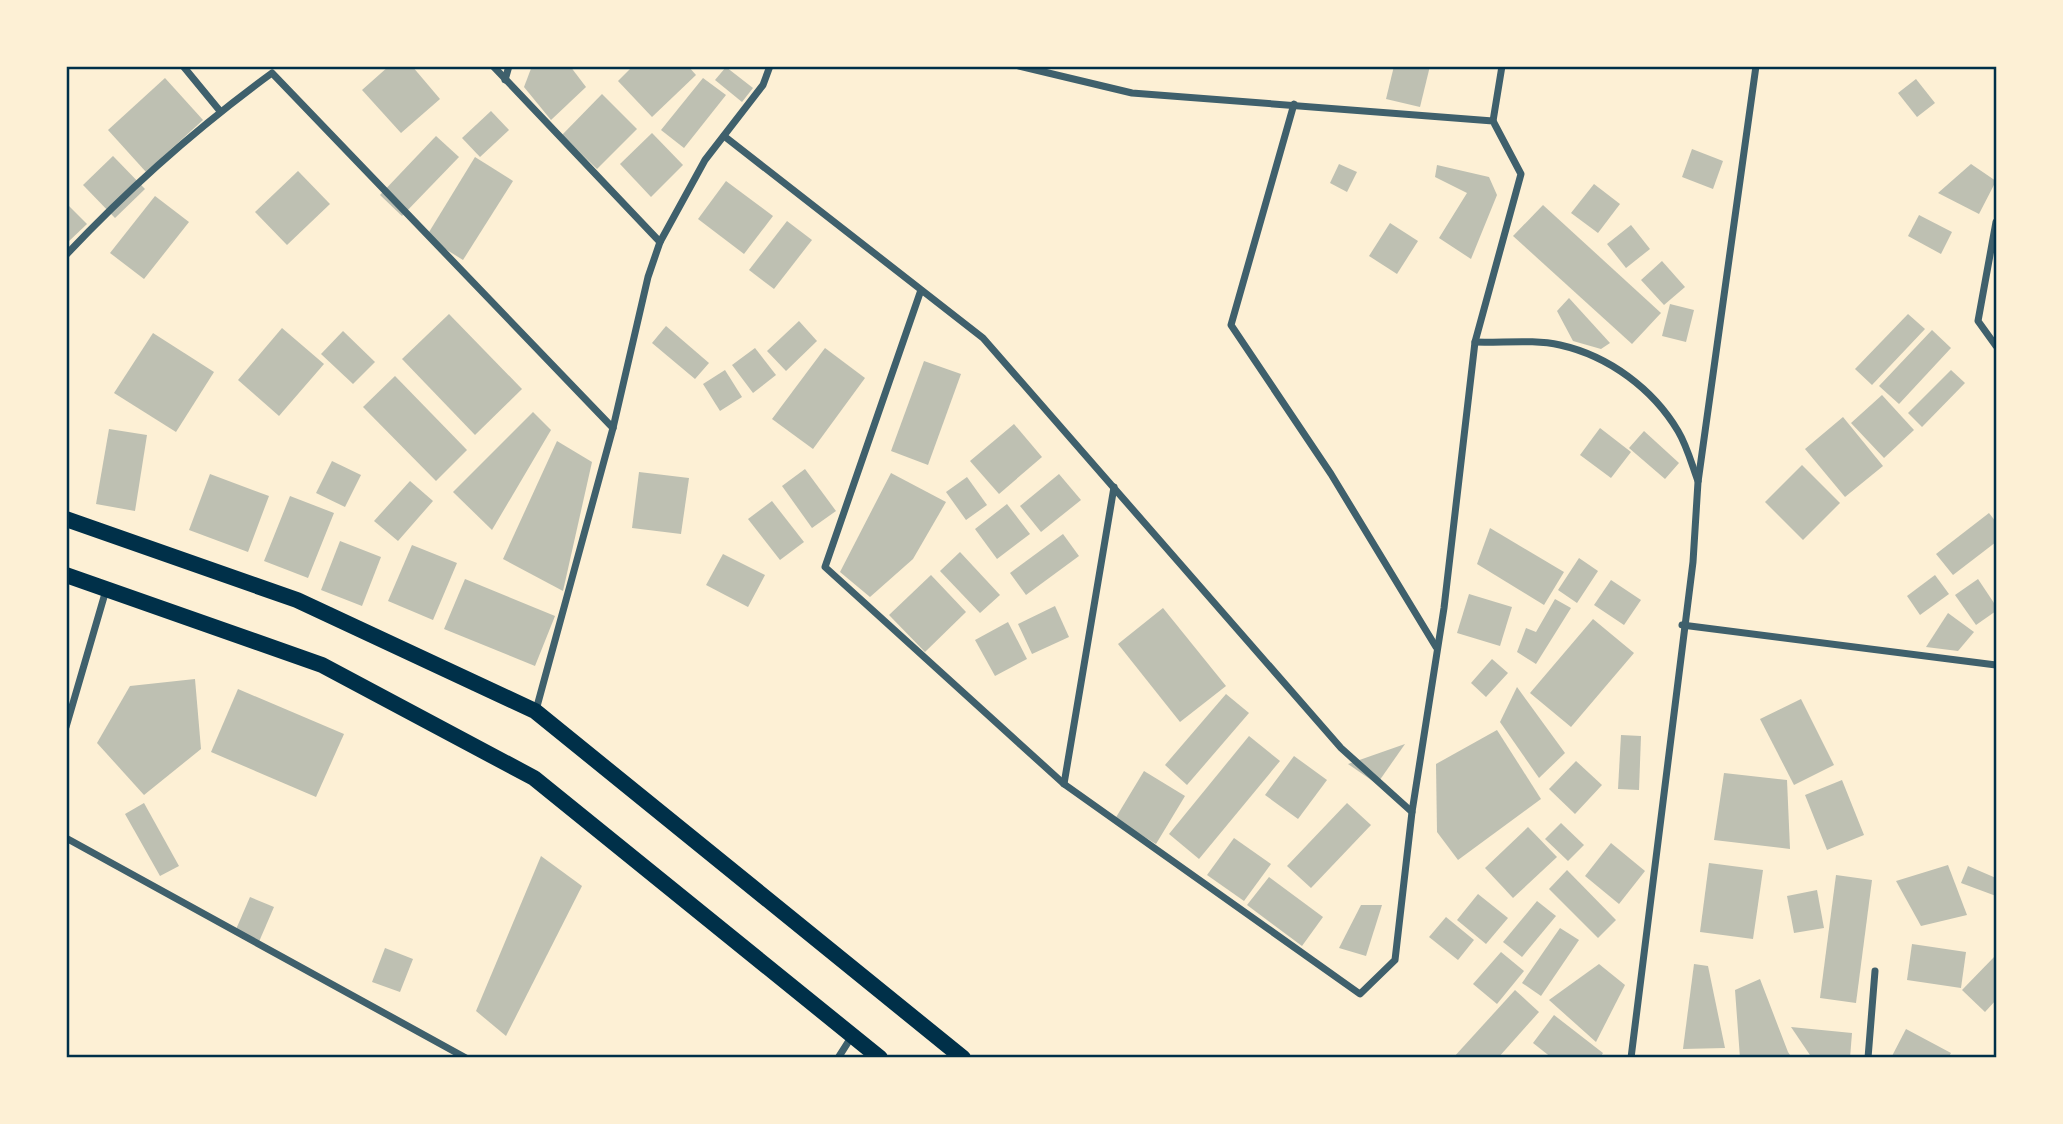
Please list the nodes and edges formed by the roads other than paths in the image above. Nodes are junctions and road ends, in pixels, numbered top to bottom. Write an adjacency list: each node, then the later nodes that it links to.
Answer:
1 (183, 66): 10 (street)
2 (493, 66): 8 (street)
3 (509, 66): 8 (street)
4 (769, 66): 12 (street)
5 (1020, 66): 9 (street)
6 (1502, 66): 11 (street)
7 (1756, 66): 20 (street)
8 (505, 80): 14 (street)
9 (1294, 104): 11 (street); 26 (street)
10 (220, 111): 15 (street); 19 (street)
11 (1493, 121): 17 (street)
12 (724, 136): 14 (street); 16 (street)
13 (1997, 222): 18 (street)
14 (660, 242): 19 (street)
15 (66, 256)
16 (921, 290): 21 (street); 30 (street)
17 (1475, 342): 20 (street); 26 (street)
18 (1997, 346)
19 (612, 428): 28 (street)
20 (1698, 482): 25 (street)
21 (1114, 487): 30 (street); 31 (street)
22 (66, 519): 28 (main road)
23 (66, 575): 24 (main road)
24 (106, 589): 29 (street); 34 (main road)
25 (1682, 625): 27 (street); 39 (street)
26 (1436, 648): 31 (street)
27 (1997, 664)
28 (535, 711): 38 (main road)
29 (66, 727)
30 (1065, 784): 31 (street)
31 (1412, 812)
32 (66, 838): 35 (street)
33 (1875, 971): 40 (street)
34 (852, 1036): 36 (street); 37 (main road)
35 (466, 1058)
36 (838, 1058)
37 (880, 1058)
38 (962, 1058)
39 (1631, 1058)
40 (1868, 1058)

